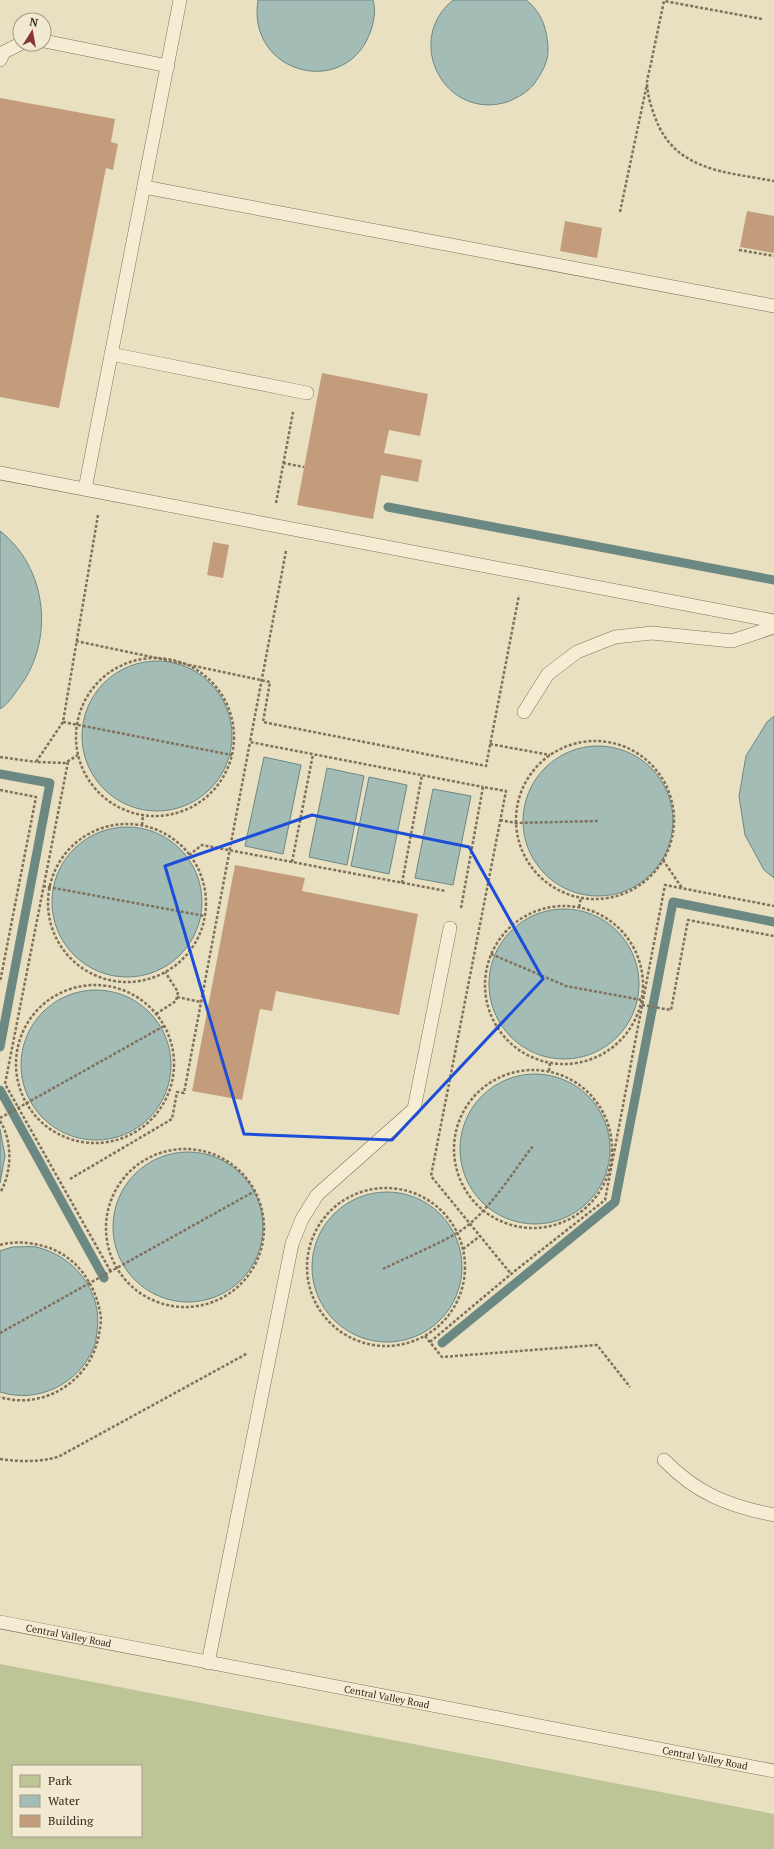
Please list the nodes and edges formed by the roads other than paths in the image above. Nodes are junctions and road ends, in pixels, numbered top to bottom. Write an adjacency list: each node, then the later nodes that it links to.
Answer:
1 (180, 0): 5 (lane)
2 (52, 44): 5 (lane)
3 (12, 48): 4 (lane)
4 (0, 60)
5 (168, 66): 6 (lane)
6 (144, 187): 7 (lane); 8 (lane)
7 (774, 306)
8 (111, 354): 9 (lane); 11 (lane)
9 (302, 392)
10 (0, 473): 11 (lane)
11 (86, 489): 12 (lane)
12 (774, 621)
13 (774, 627): 14 (lane)
14 (524, 712)
15 (450, 928): 19 (lane)
16 (664, 1460): 17 (lane)
17 (774, 1515)
18 (0, 1622): 19 (lane, Central Valley Road)
19 (208, 1663): 20 (lane, Central Valley Road)
20 (774, 1771)

